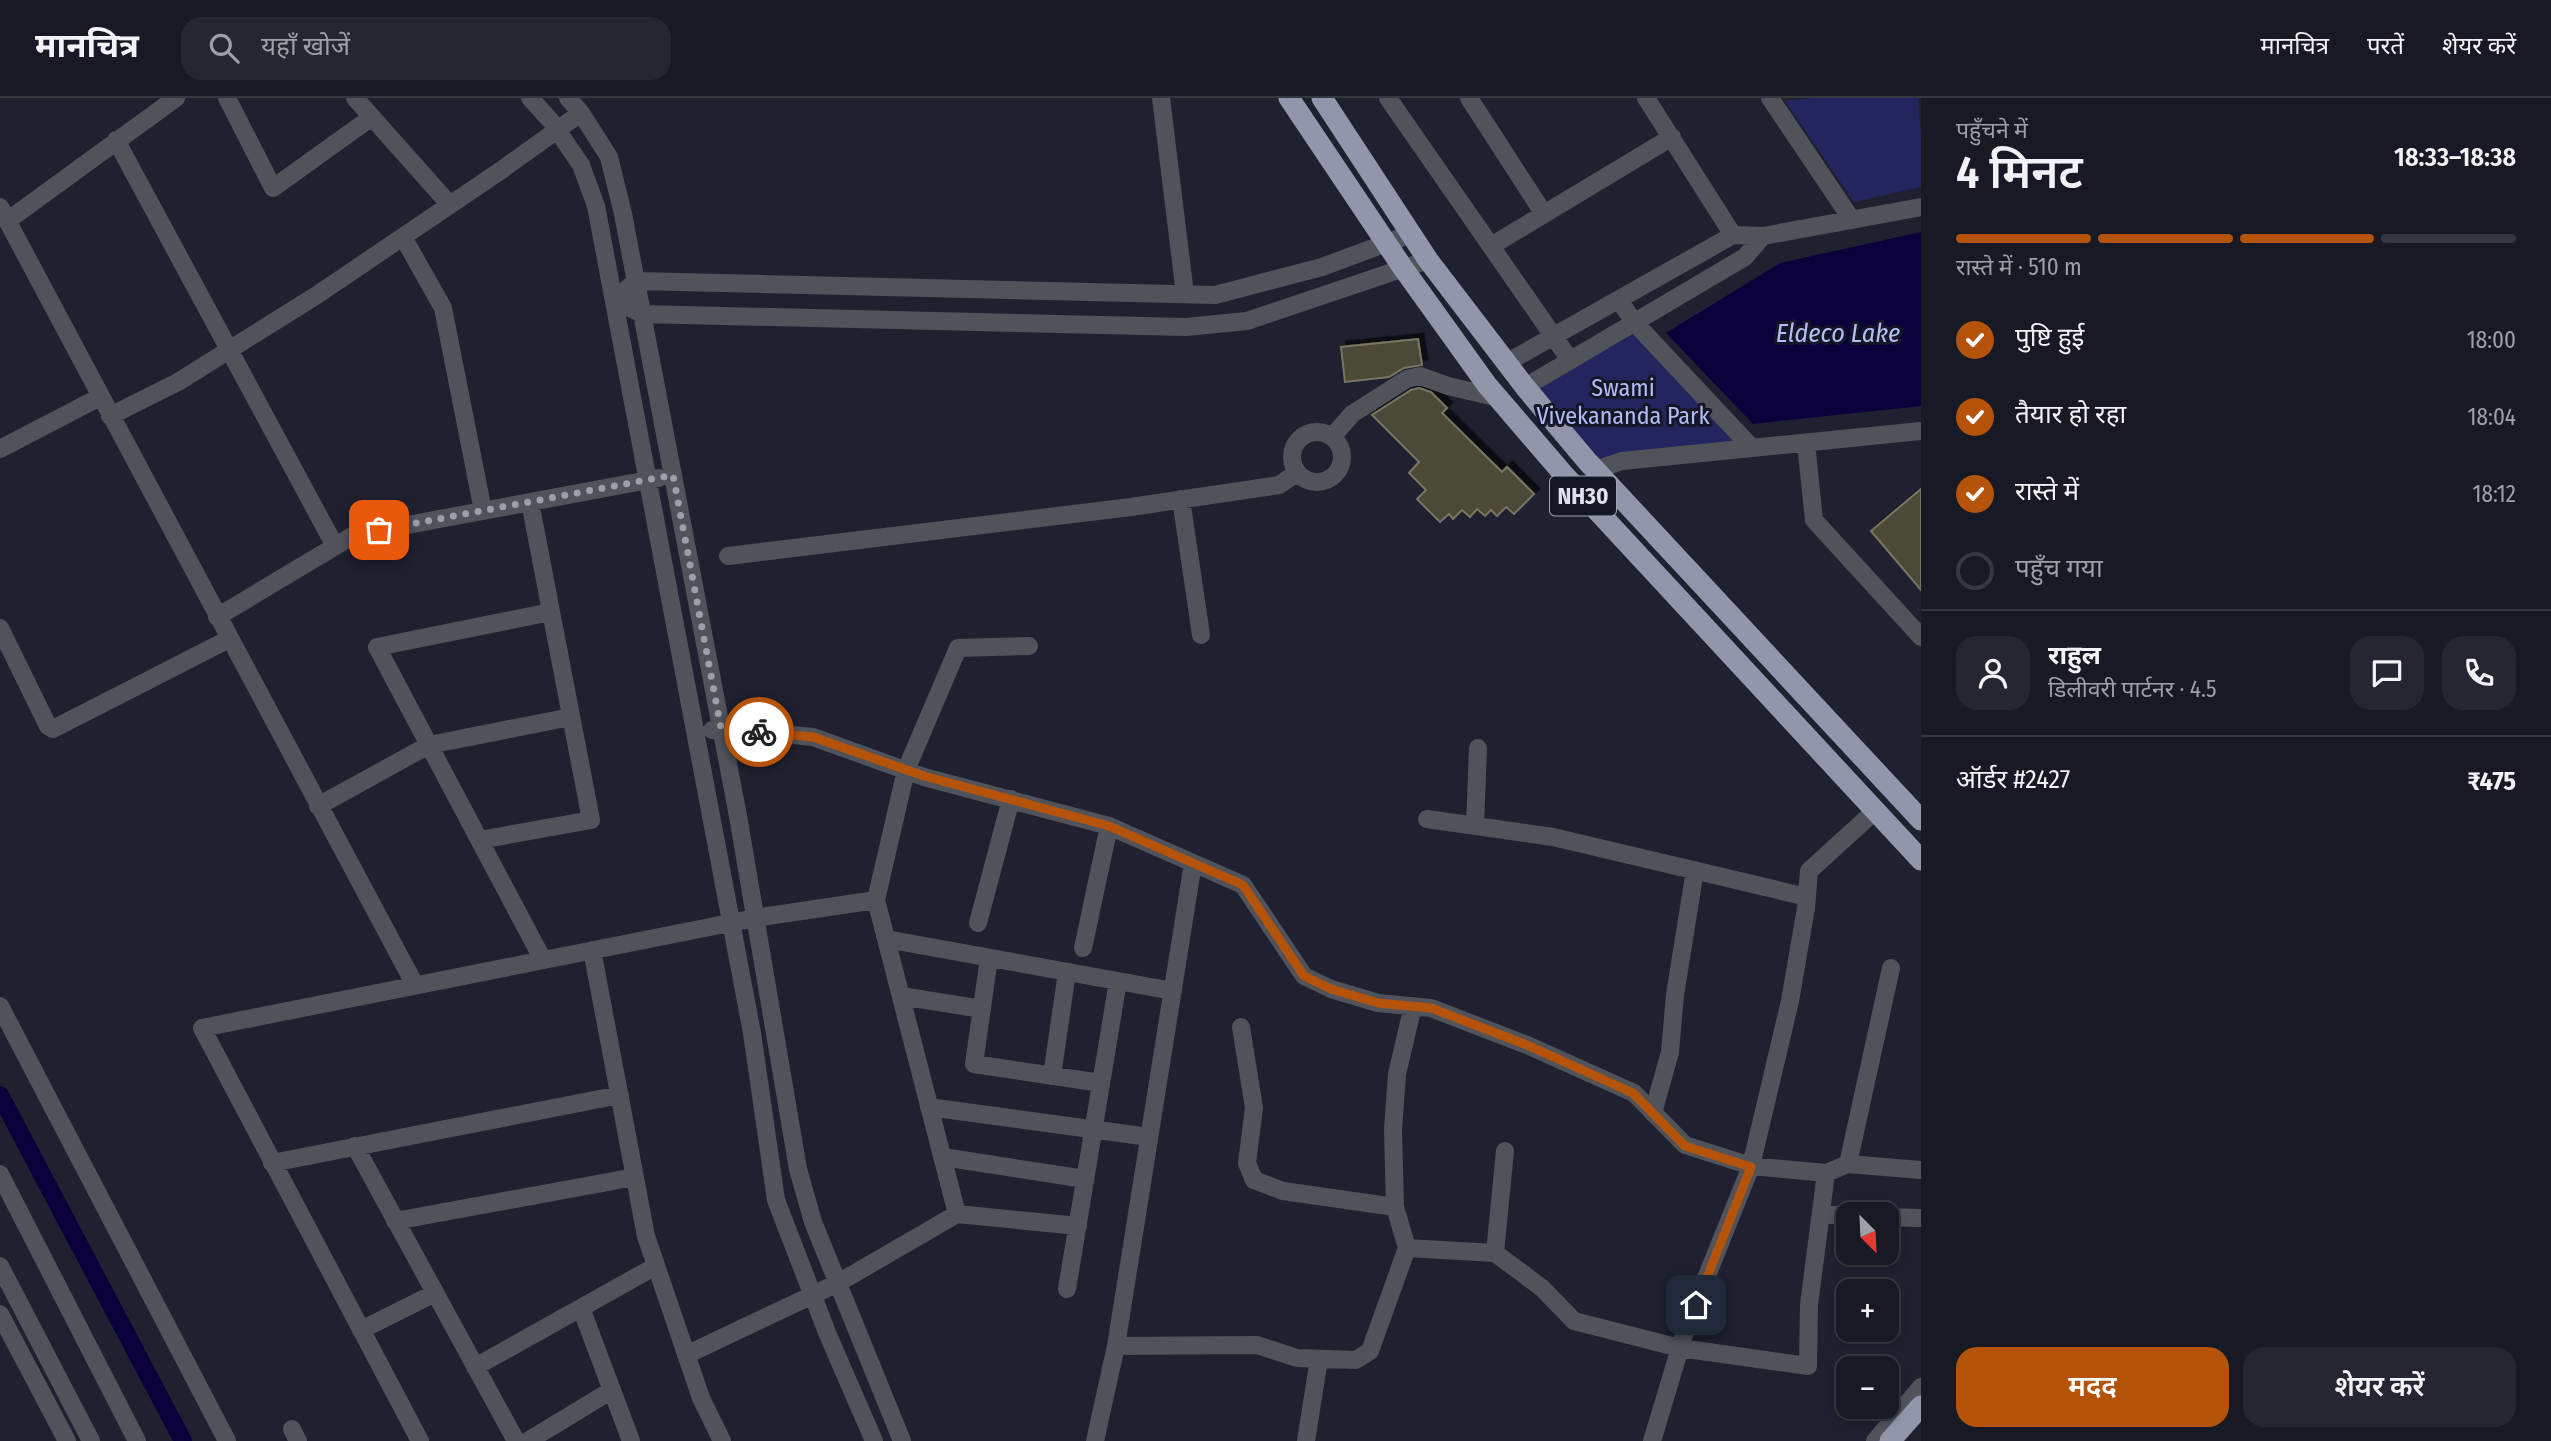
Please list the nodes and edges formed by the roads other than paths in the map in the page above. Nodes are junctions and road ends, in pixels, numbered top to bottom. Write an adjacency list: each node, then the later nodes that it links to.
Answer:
1 (176, 98): 17 (street)
2 (227, 98): 14 (street)
3 (355, 98): 14 (street)
4 (530, 98): 15 (street)
5 (568, 98): 13 (street)
6 (1161, 98): 32 (street)
7 (1289, 98): 27 (highway, NH30)
8 (1322, 98): 23 (highway, NH30)
9 (1388, 98): 28 (street)
10 (1469, 98): 21 (street)
11 (1646, 98): 16 (street)
12 (1770, 98): 22 (street)
13 (581, 113): 15 (street); 31 (street)
14 (372, 117): 18 (street)
15 (557, 130): 18 (street); 33 (street)
16 (1672, 137): 21 (street); 24 (street)
17 (116, 140): 20 (street); 38 (street)
18 (450, 205): 26 (street)
19 (1921, 207): 22 (street)
20 (4, 214): 42 (street)
21 (1544, 214): 28 (street)
22 (1852, 220): 25 (street)
23 (1411, 234): 27 (street); 29 (highway, NH30)
24 (1733, 235): 25 (street); 34 (street)
25 (1763, 236): 36 (street)
26 (403, 237): 38 (street); 56 (street)
27 (1387, 244): 30 (highway, NH30); 32 (street)
28 (1491, 246): 37 (street)
29 (1429, 260): 30 (street); 40 (highway, NH30)
30 (1403, 268): 35 (street); 43 (highway, NH30)
31 (636, 281): 32 (street); 33 (street); 35 (street)
32 (1185, 294)
33 (614, 300): 35 (street); 53 (street)
34 (1619, 300): 36 (street); 37 (street)
35 (642, 314): 52 (street)
36 (1634, 321): 39 (street); 48 (street)
37 (1554, 337): 39 (street); 40 (street)
38 (230, 349): 44 (street); 57 (street)
39 (1570, 360): 41 (street)
40 (1506, 363): 41 (highway, NH30)
41 (1525, 387): 50 (highway, NH30)
42 (100, 397): 44 (street); 49 (street)
43 (1499, 398): 46 (street); 74 (highway, NH30)
44 (110, 416): 60 (street)
45 (1921, 431): 47 (street)
46 (1333, 436): 51 (street); 51 (street)
47 (1807, 443): 48 (street); 63 (street)
48 (1752, 448): 50 (street)
49 (0, 449)
50 (1595, 470): 76 (highway, NH30)
51 (1297, 473): 54 (street)
52 (673, 475): 53 (street); 67 (street)
53 (648, 480): 55 (street); 68 (street)
54 (1181, 499): 58 (street); 62 (street)
55 (530, 502): 56 (street); 59 (street)
56 (483, 511): 57 (street)
57 (335, 546): 60 (street)
58 (728, 556)
59 (551, 612): 66 (street); 69 (street)
60 (217, 617): 64 (street)
61 (0, 628): 64 (street)
62 (1201, 635)
63 (1921, 637)
64 (229, 639): 73 (street)
65 (1030, 646): 71 (street)
66 (571, 717): 69 (street); 79 (street)
67 (721, 728): 68 (street); 71 (street); 85 (street)
68 (695, 732): 86 (street)
69 (429, 745): 73 (street); 79 (street)
70 (1478, 748): 78 (street)
71 (906, 770): 72 (street); 84 (street)
72 (1011, 799): 77 (street); 87 (street)
73 (318, 806): 96 (street)
74 (1876, 810): 80 (highway, NH30); 83 (street)
75 (1427, 819): 78 (street)
76 (1921, 820)
77 (1109, 826): 81 (street); 89 (street)
78 (1475, 826): 82 (street)
79 (480, 841): 92 (street)
80 (1921, 860)
81 (1193, 863): 97 (street); 100 (street)
82 (1695, 870): 83 (street); 107 (street)
83 (1807, 897): 115 (street)
84 (876, 900): 85 (street); 88 (street)
85 (755, 918): 86 (street); 133 (street)
86 (731, 923): 90 (street); 136 (street)
87 (978, 923)
88 (886, 939): 91 (street); 98 (street)
89 (1083, 948)
90 (592, 950): 92 (street); 105 (street)
91 (989, 958): 94 (street); 101 (street)
92 (543, 960): 96 (street)
93 (1891, 968): 114 (street)
94 (1067, 972): 95 (street); 103 (street)
95 (1118, 981): 97 (street); 104 (street)
96 (415, 985): 113 (street)
97 (1172, 991): 109 (street)
98 (901, 996): 101 (street); 106 (street)
99 (0, 1006): 151 (street)
100 (1413, 1006): 107 (street); 121 (street)
101 (982, 1009): 103 (street)
102 (1241, 1027): 121 (street)
103 (1052, 1076): 104 (street)
104 (1101, 1083): 108 (street)
105 (620, 1095): 110 (street); 119 (street)
106 (929, 1107): 108 (street); 112 (street)
107 (1653, 1113): 115 (street)
108 (1093, 1131): 109 (street); 120 (street)
109 (1149, 1137): 140 (street)
110 (355, 1146): 113 (street); 127 (street)
111 (1505, 1151): 130 (street)
112 (943, 1157): 120 (street); 122 (street)
113 (272, 1163): 139 (street)
114 (1849, 1164): 116 (street); 117 (street)
115 (1751, 1167): 117 (street); 141 (street)
116 (1921, 1170)
117 (1826, 1173): 123 (street)
118 (0, 1174): 150 (street)
119 (635, 1177): 127 (street); 132 (street)
120 (1085, 1179): 128 (street)
121 (1395, 1207): 129 (street)
122 (957, 1214): 128 (street); 133 (street)
123 (1821, 1214): 124 (street); 141 (street)
124 (1836, 1215)
125 (1899, 1217): 126 (street)
126 (1921, 1218)
127 (395, 1221): 135 (street)
128 (1077, 1226): 134 (street)
129 (1407, 1248): 130 (street); 143 (street)
130 (1495, 1253): 141 (street)
131 (0, 1266): 149 (street)
132 (656, 1266): 137 (street); 142 (street)
133 (838, 1283): 136 (street); 158 (street)
134 (1067, 1289)
135 (435, 1293): 139 (street); 144 (street)
136 (813, 1295): 142 (street); 157 (street)
137 (581, 1308): 144 (street); 146 (street)
138 (0, 1314): 148 (street)
139 (361, 1330): 152 (street)
140 (1116, 1346): 143 (street); 159 (street)
141 (1681, 1348): 161 (street)
142 (686, 1355): 156 (street)
143 (1319, 1359): 160 (street)
144 (475, 1367): 153 (street)
145 (1921, 1387): 162 (street)
146 (612, 1391): 154 (street); 155 (street)
147 (1921, 1406): 163 (highway)
148 (67, 1441)
149 (91, 1441)
150 (137, 1441)
151 (227, 1441)
152 (421, 1441)
153 (516, 1441)
154 (528, 1441)
155 (631, 1441)
156 (722, 1441)
157 (874, 1441)
158 (902, 1441)
159 (1095, 1441)
160 (1306, 1441)
161 (1652, 1441)
162 (1875, 1441)
163 (1889, 1441)

